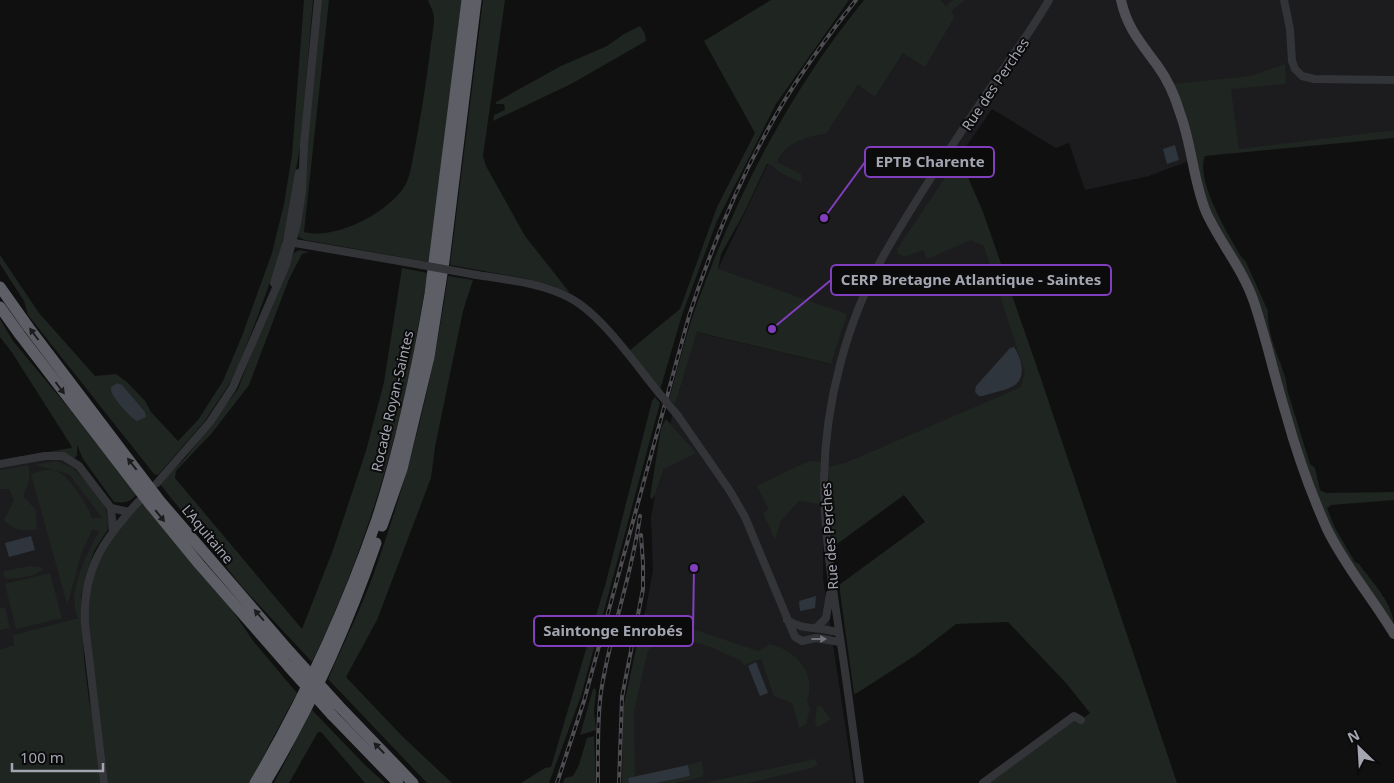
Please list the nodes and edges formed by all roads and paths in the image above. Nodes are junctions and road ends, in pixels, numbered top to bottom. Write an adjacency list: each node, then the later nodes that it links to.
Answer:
1 (318, 0): 10 (street)
2 (467, 0): 27 (highway, Rocade Royan-Saintes)
3 (476, 0): 28 (highway, Rocade Royan-Saintes)
4 (1049, 0): 19 (street, Rue des Perches)
5 (1121, 0): 8 (main road)
6 (1128, 0): 8 (main road)
7 (1284, 0): 9 (street)
8 (1129, 22): 23 (main road)
9 (1394, 80)
10 (290, 242): 14 (street); 20 (street, bridge)
11 (0, 287): 30 (highway, L'Aquitaine, one-way to 11, bridge)
12 (0, 307): 29 (highway, L'Aquitaine, one-way to 29, bridge)
13 (0, 464): 16 (street)
14 (157, 483)
15 (139, 501): 17 (street)
16 (111, 508): 17 (street); 18 (street)
17 (129, 512): 18 (street)
18 (113, 530): 26 (street)
19 (831, 579): 21 (street); 22 (street, Rue des Perches)
20 (786, 620): 21 (street); 24 (street, one-way to 24)
21 (817, 627): 22 (street)
22 (839, 633): 24 (street, Rue des Perches)
23 (1394, 634)
24 (840, 642): 31 (street, Rue des Perches)
25 (1081, 720): 32 (street)
26 (104, 783)
27 (255, 783)
28 (265, 783)
29 (398, 783)
30 (413, 783)
31 (860, 783)
32 (982, 783)

